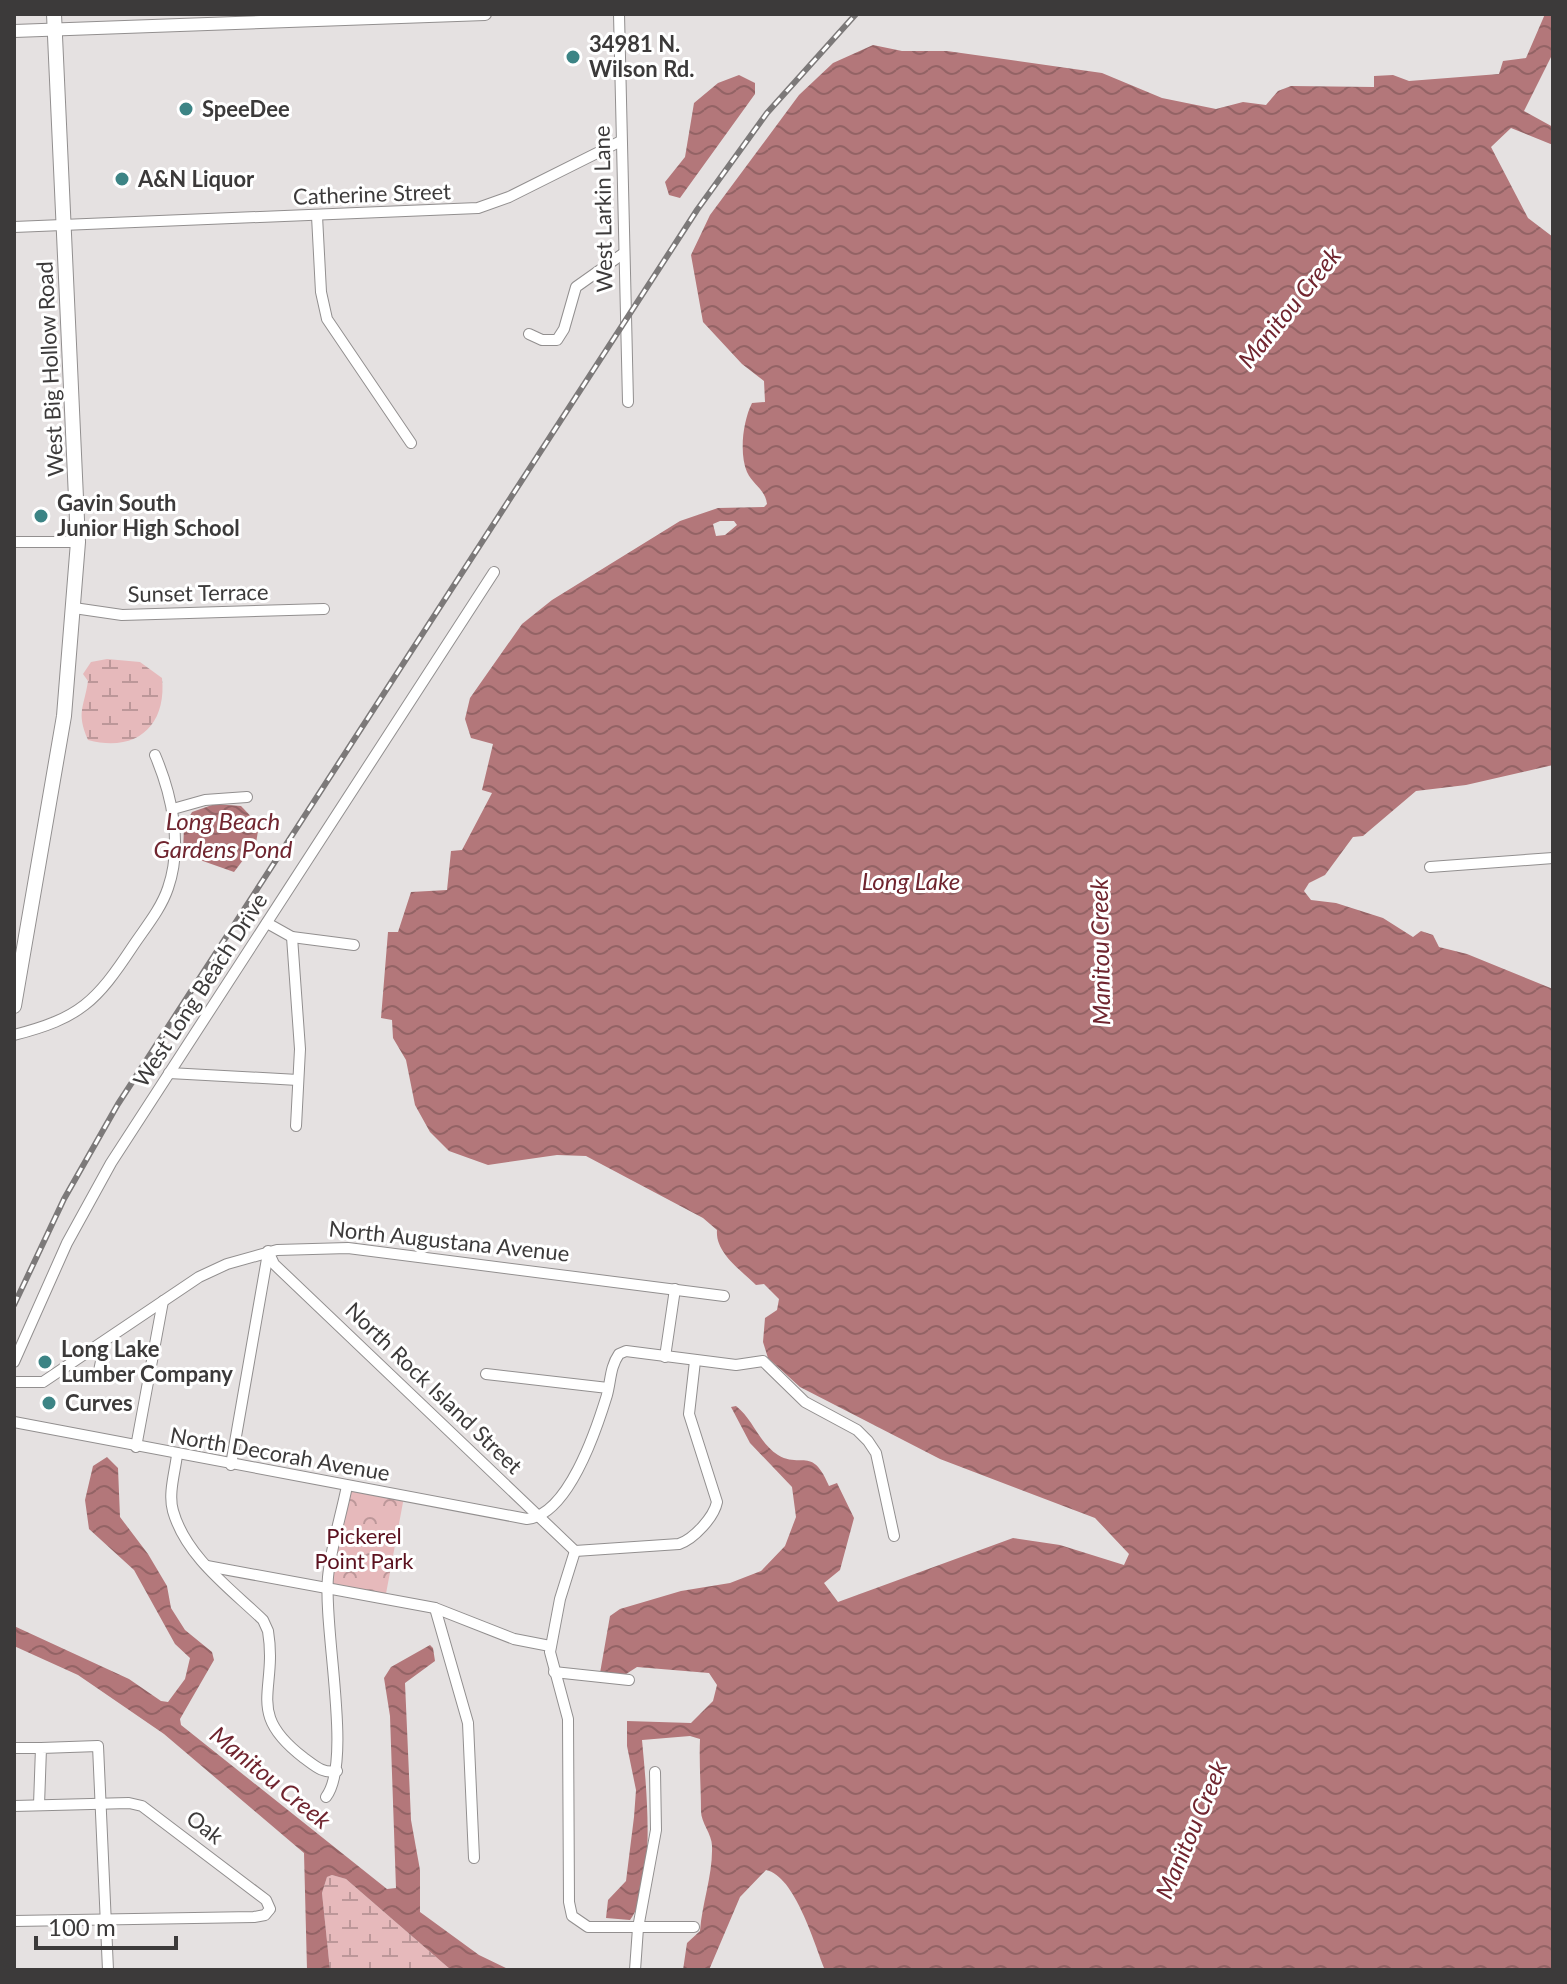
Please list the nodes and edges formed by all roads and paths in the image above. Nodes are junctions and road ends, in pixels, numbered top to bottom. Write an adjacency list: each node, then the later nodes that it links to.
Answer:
1 (54, 14): 5 (main road, West Big Hollow Road)
2 (485, 14): 4 (street)
3 (619, 14): 7 (street, West Larkin Lane)
4 (464, 15): 5 (street)
5 (55, 30): 6 (street); 9 (main road, West Big Hollow Road)
6 (14, 31)
7 (621, 141): 8 (street, Catherine Street); 11 (street, West Larkin Lane)
8 (317, 216): 9 (street, Catherine Street); 14 (street)
9 (66, 225): 10 (street, Catherine Street); 16 (main road, West Big Hollow Road)
10 (14, 227)
11 (624, 253): 12 (street); 13 (street, West Larkin Lane)
12 (529, 334)
13 (628, 402)
14 (411, 443)
15 (14, 542): 16 (street)
16 (78, 542): 18 (main road, West Big Hollow Road)
17 (494, 572): 25 (street, West Long Beach Drive)
18 (74, 608): 19 (street, Sunset Terrace); 28 (main road, West Big Hollow Road)
19 (324, 609)
20 (155, 755): 22 (street)
21 (247, 797): 22 (street)
22 (173, 809): 29 (street)
23 (1553, 858): 24 (street)
24 (1430, 867)
25 (267, 923): 26 (street); 30 (street, West Long Beach Drive)
26 (292, 937): 27 (street); 31 (street)
27 (354, 945)
28 (14, 1006)
29 (14, 1035)
30 (169, 1073): 31 (street); 40 (street, West Long Beach Drive)
31 (298, 1080): 32 (street)
32 (296, 1126)
33 (268, 1251): 34 (street, North Augustana Avenue); 36 (street, North Augustana Avenue); 48 (street); 50 (street, North Rock Island Street)
34 (675, 1289): 35 (street, North Augustana Avenue); 38 (street)
35 (724, 1296)
36 (163, 1301): 37 (street, North Augustana Avenue); 46 (street)
37 (105, 1342): 41 (street); 43 (street, North Augustana Avenue)
38 (665, 1357): 39 (street); 44 (street)
39 (695, 1361): 51 (street); 52 (street)
40 (14, 1362)
41 (99, 1371)
42 (486, 1374): 44 (street)
43 (14, 1382)
44 (608, 1388): 50 (street)
45 (14, 1422): 46 (street, North Decorah Avenue)
46 (136, 1447): 47 (street, North Decorah Avenue)
47 (177, 1455): 48 (street, North Decorah Avenue); 53 (street)
48 (231, 1465): 49 (street, North Decorah Avenue)
49 (347, 1486): 50 (street, North Decorah Avenue); 54 (street)
50 (540, 1518): 52 (street, North Rock Island Street)
51 (894, 1536)
52 (575, 1551): 56 (street)
53 (205, 1566): 54 (street); 61 (street)
54 (328, 1589): 55 (street); 61 (street)
55 (435, 1608): 56 (street); 67 (street)
56 (550, 1646): 57 (street)
57 (554, 1672): 58 (street); 71 (street)
58 (629, 1680)
59 (14, 1748): 60 (street)
60 (41, 1748): 64 (street); 65 (street)
61 (337, 1771): 63 (street)
62 (655, 1772): 71 (street)
63 (326, 1797)
64 (102, 1804): 65 (street, Oak); 68 (street); 68 (street, Oak)
65 (39, 1805): 66 (street, Oak)
66 (14, 1806)
67 (474, 1858)
68 (106, 1919): 69 (street); 72 (street)
69 (14, 1921)
70 (694, 1927): 71 (street)
71 (638, 1928): 73 (street)
72 (108, 1970)
73 (635, 1970)

